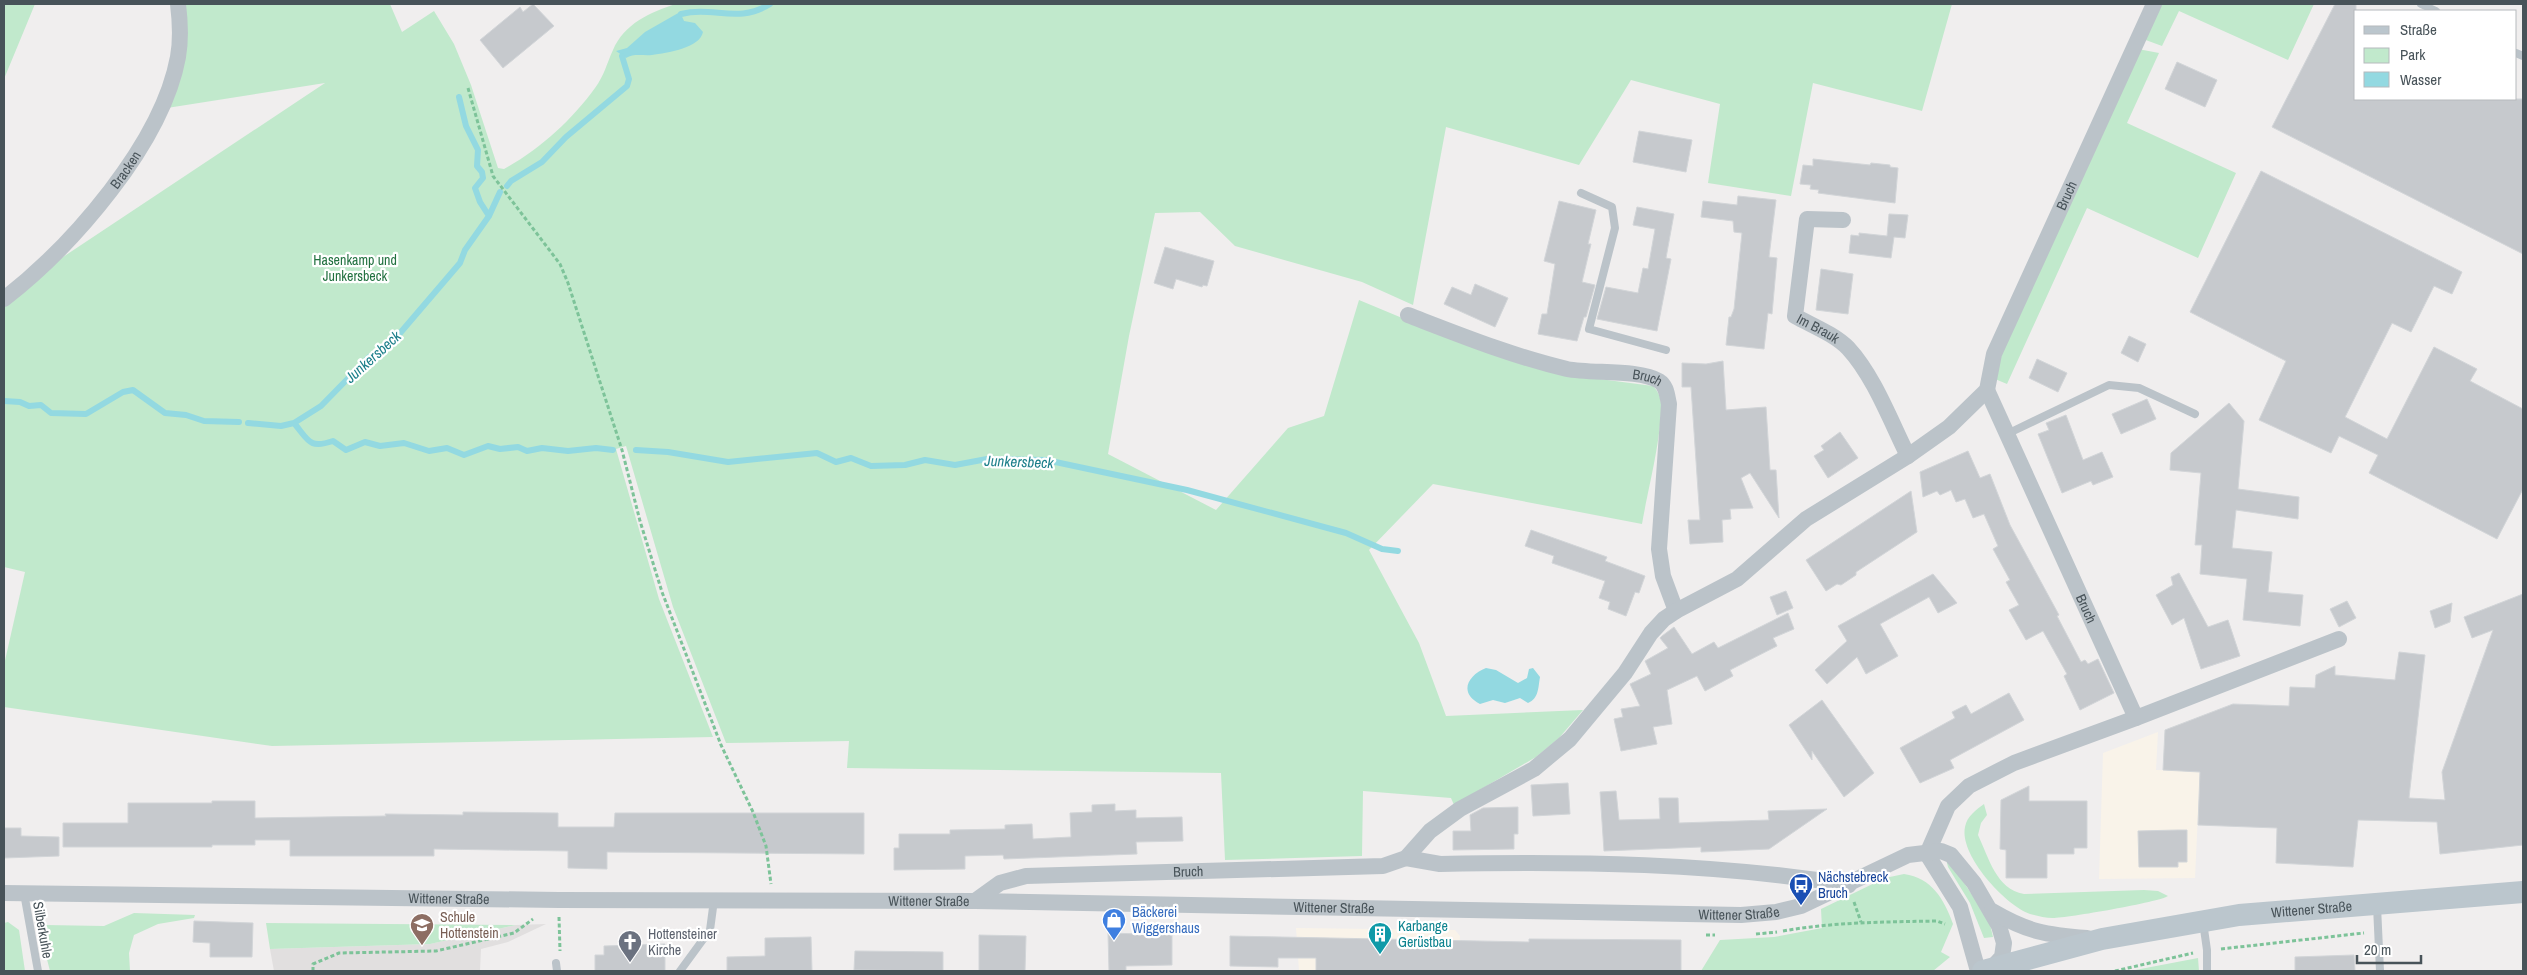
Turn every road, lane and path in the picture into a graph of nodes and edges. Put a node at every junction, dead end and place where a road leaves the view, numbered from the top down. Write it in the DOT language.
graph roads {
  1 [pos="178,4"];
  2 [pos="2154,4"];
  3 [pos="2421,4"];
  4 [pos="2434,10"];
  5 [pos="468,88"];
  6 [pos="1582,193"];
  7 [pos="1843,220"];
  8 [pos="4,299"];
  9 [pos="1408,315"];
  10 [pos="1666,350"];
  11 [pos="1986,390"];
  12 [pos="2195,414"];
  13 [pos="2007,434"];
  14 [pos="1908,456"];
  15 [pos="1676,610"];
  16 [pos="2338,638"];
  17 [pos="2136,718"];
  18 [pos="1927,854"];
  19 [pos="1406,858"];
  20 [pos="1849,885"];
  21 [pos="2523,892"];
  22 [pos="24,893"];
  23 [pos="4,894"];
  24 [pos="559,900"];
  25 [pos="714,900"];
  26 [pos="773,900"];
  27 [pos="975,901"];
  28 [pos="2377,904"];
  29 [pos="1988,908"];
  30 [pos="1776,912"];
  31 [pos="2202,920"];
  32 [pos="1950,930"];
  33 [pos="2377,931"];
  34 [pos="2102,939"];
  35 [pos="2207,950"];
  36 [pos="558,963"];
  37 [pos="38,971"];
  38 [pos="313,971"];
  39 [pos="680,971"];
  40 [pos="1984,971"];
  41 [pos="2115,971"];
  42 [pos="2207,971"];
  43 [pos="2380,971"];
  1 -- 8 [label="street, Bracken"];
  2 -- 11 [label="street, Bruch"];
  3 -- 4 [label="lane"];
  5 -- 26 [label="path"];
  6 -- 10 [label="lane"];
  7 -- 14 [label="street, Im Brauk"];
  9 -- 15 [label="street, Bruch"];
  11 -- 13 [label="street, Bruch"];
  11 -- 14 [label="street, Bruch"];
  12 -- 13 [label="lane"];
  13 -- 17 [label="street, Bruch"];
  14 -- 15 [label="street, Bruch"];
  15 -- 19 [label="street, Bruch"];
  16 -- 17 [label="street"];
  17 -- 18 [label="street"];
  18 -- 20 [label="street, Wittener Straße"];
  18 -- 29 [label="street, Wittener Straße"];
  18 -- 40 [label="street"];
  19 -- 20 [label="street, Bruch"];
  19 -- 27 [label="street, Bruch"];
  20 -- 30 [label="street, Wittener Straße"];
  21 -- 28 [label="main road, Wittener Straße"];
  22 -- 23 [label="street, Wittener Straße"];
  22 -- 24 [label="street, Wittener Straße"];
  22 -- 37 [label="lane, Silberkuhle"];
  24 -- 25 [label="street, Wittener Straße"];
  24 -- 36 [label="path"];
  24 -- 38 [label="path"];
  25 -- 26 [label="street, Wittener Straße"];
  25 -- 39 [label="lane"];
  26 -- 27 [label="street, Wittener Straße"];
  27 -- 30 [label="street, Wittener Straße"];
  28 -- 31 [label="main road, Wittener Straße"];
  28 -- 33 [label="lane"];
  29 -- 34 [label="street, Wittener Straße"];
  29 -- 40 [label="street, Wittener Straße"];
  30 -- 32 [label="path"];
  31 -- 34 [label="main road, Wittener Straße"];
  31 -- 35 [label="lane"];
  33 -- 35 [label="path"];
  33 -- 43 [label="lane"];
  34 -- 40 [label="main road, Wittener Straße"];
  35 -- 41 [label="path"];
  35 -- 42 [label="lane"];
}
